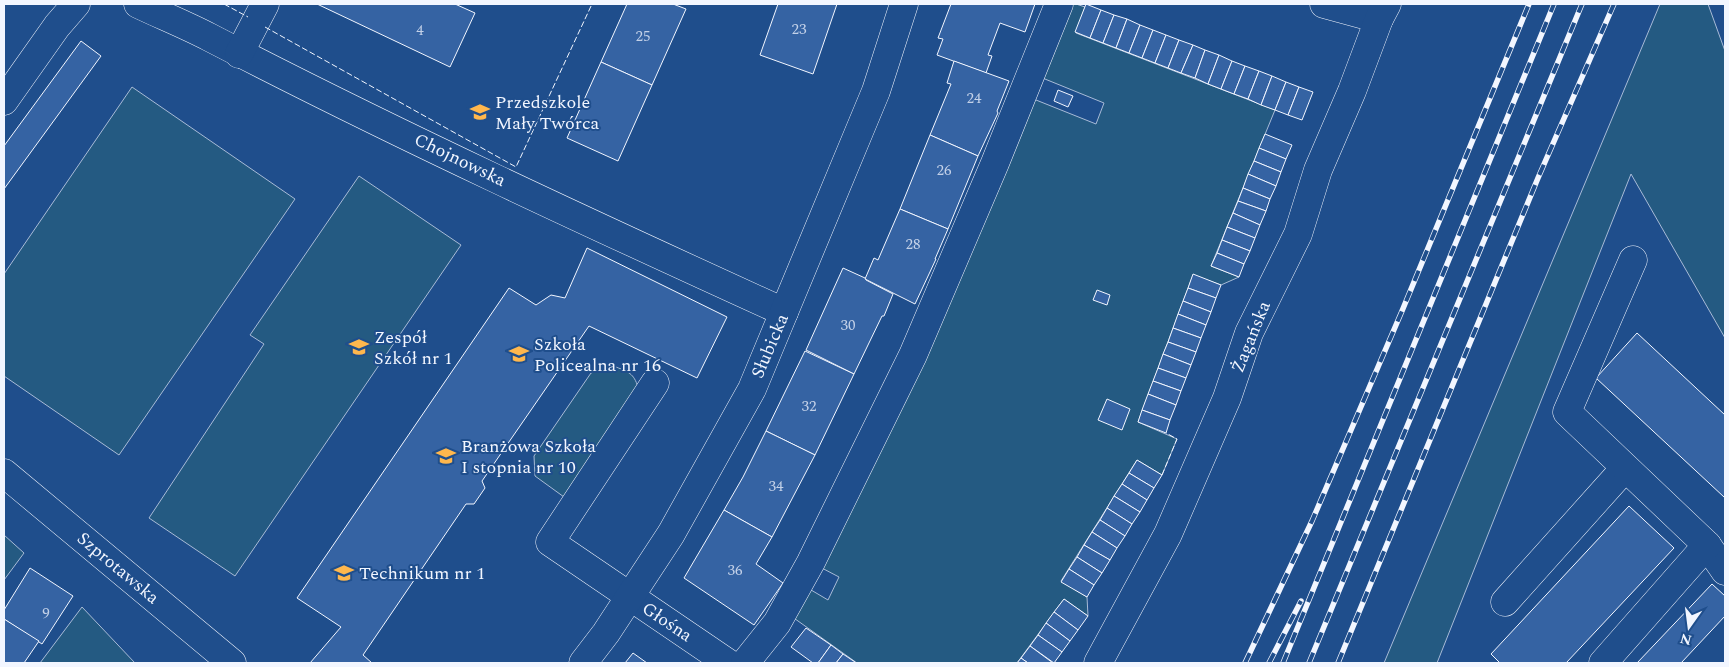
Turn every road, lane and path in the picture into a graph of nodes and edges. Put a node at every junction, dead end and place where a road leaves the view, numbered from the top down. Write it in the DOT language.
graph roads {
  1 [pos="76,4"];
  2 [pos="138,4"];
  3 [pos="265,4"];
  4 [pos="904,4"];
  5 [pos="1058,4"];
  6 [pos="1324,4"];
  7 [pos="1383,11"];
  8 [pos="239,54"];
  9 [pos="4,101"];
  10 [pos="1634,260"];
  11 [pos="784,312"];
  12 [pos="655,383"];
  13 [pos="1625,468"];
  14 [pos="4,473"];
  15 [pos="1719,558"];
  16 [pos="630,597"];
  17 [pos="1505,602"];
  18 [pos="232,663"];
  19 [pos="584,663"];
  20 [pos="728,663"];
  21 [pos="745,663"];
  22 [pos="1098,663"];
  23 [pos="1603,663"];
  1 -- 9 [label="street"];
  2 -- 8 [label="street, Chojnowska"];
  3 -- 8 [label="street"];
  4 -- 11 [label="street, Słubicka"];
  5 -- 21 [label="street"];
  6 -- 7 [label="street"];
  7 -- 22 [label="street, Żagańska"];
  8 -- 11 [label="street, Chojnowska"];
  10 -- 13 [label="street"];
  11 -- 16 [label="street, Słubicka"];
  12 -- 16 [label="street, Głośna"];
  13 -- 15 [label="street"];
  13 -- 17 [label="street"];
  14 -- 18 [label="street, Szprotawska"];
  15 -- 23 [label="street"];
  16 -- 19 [label="street, Słubicka"];
  16 -- 20 [label="street, Głośna"];
}
